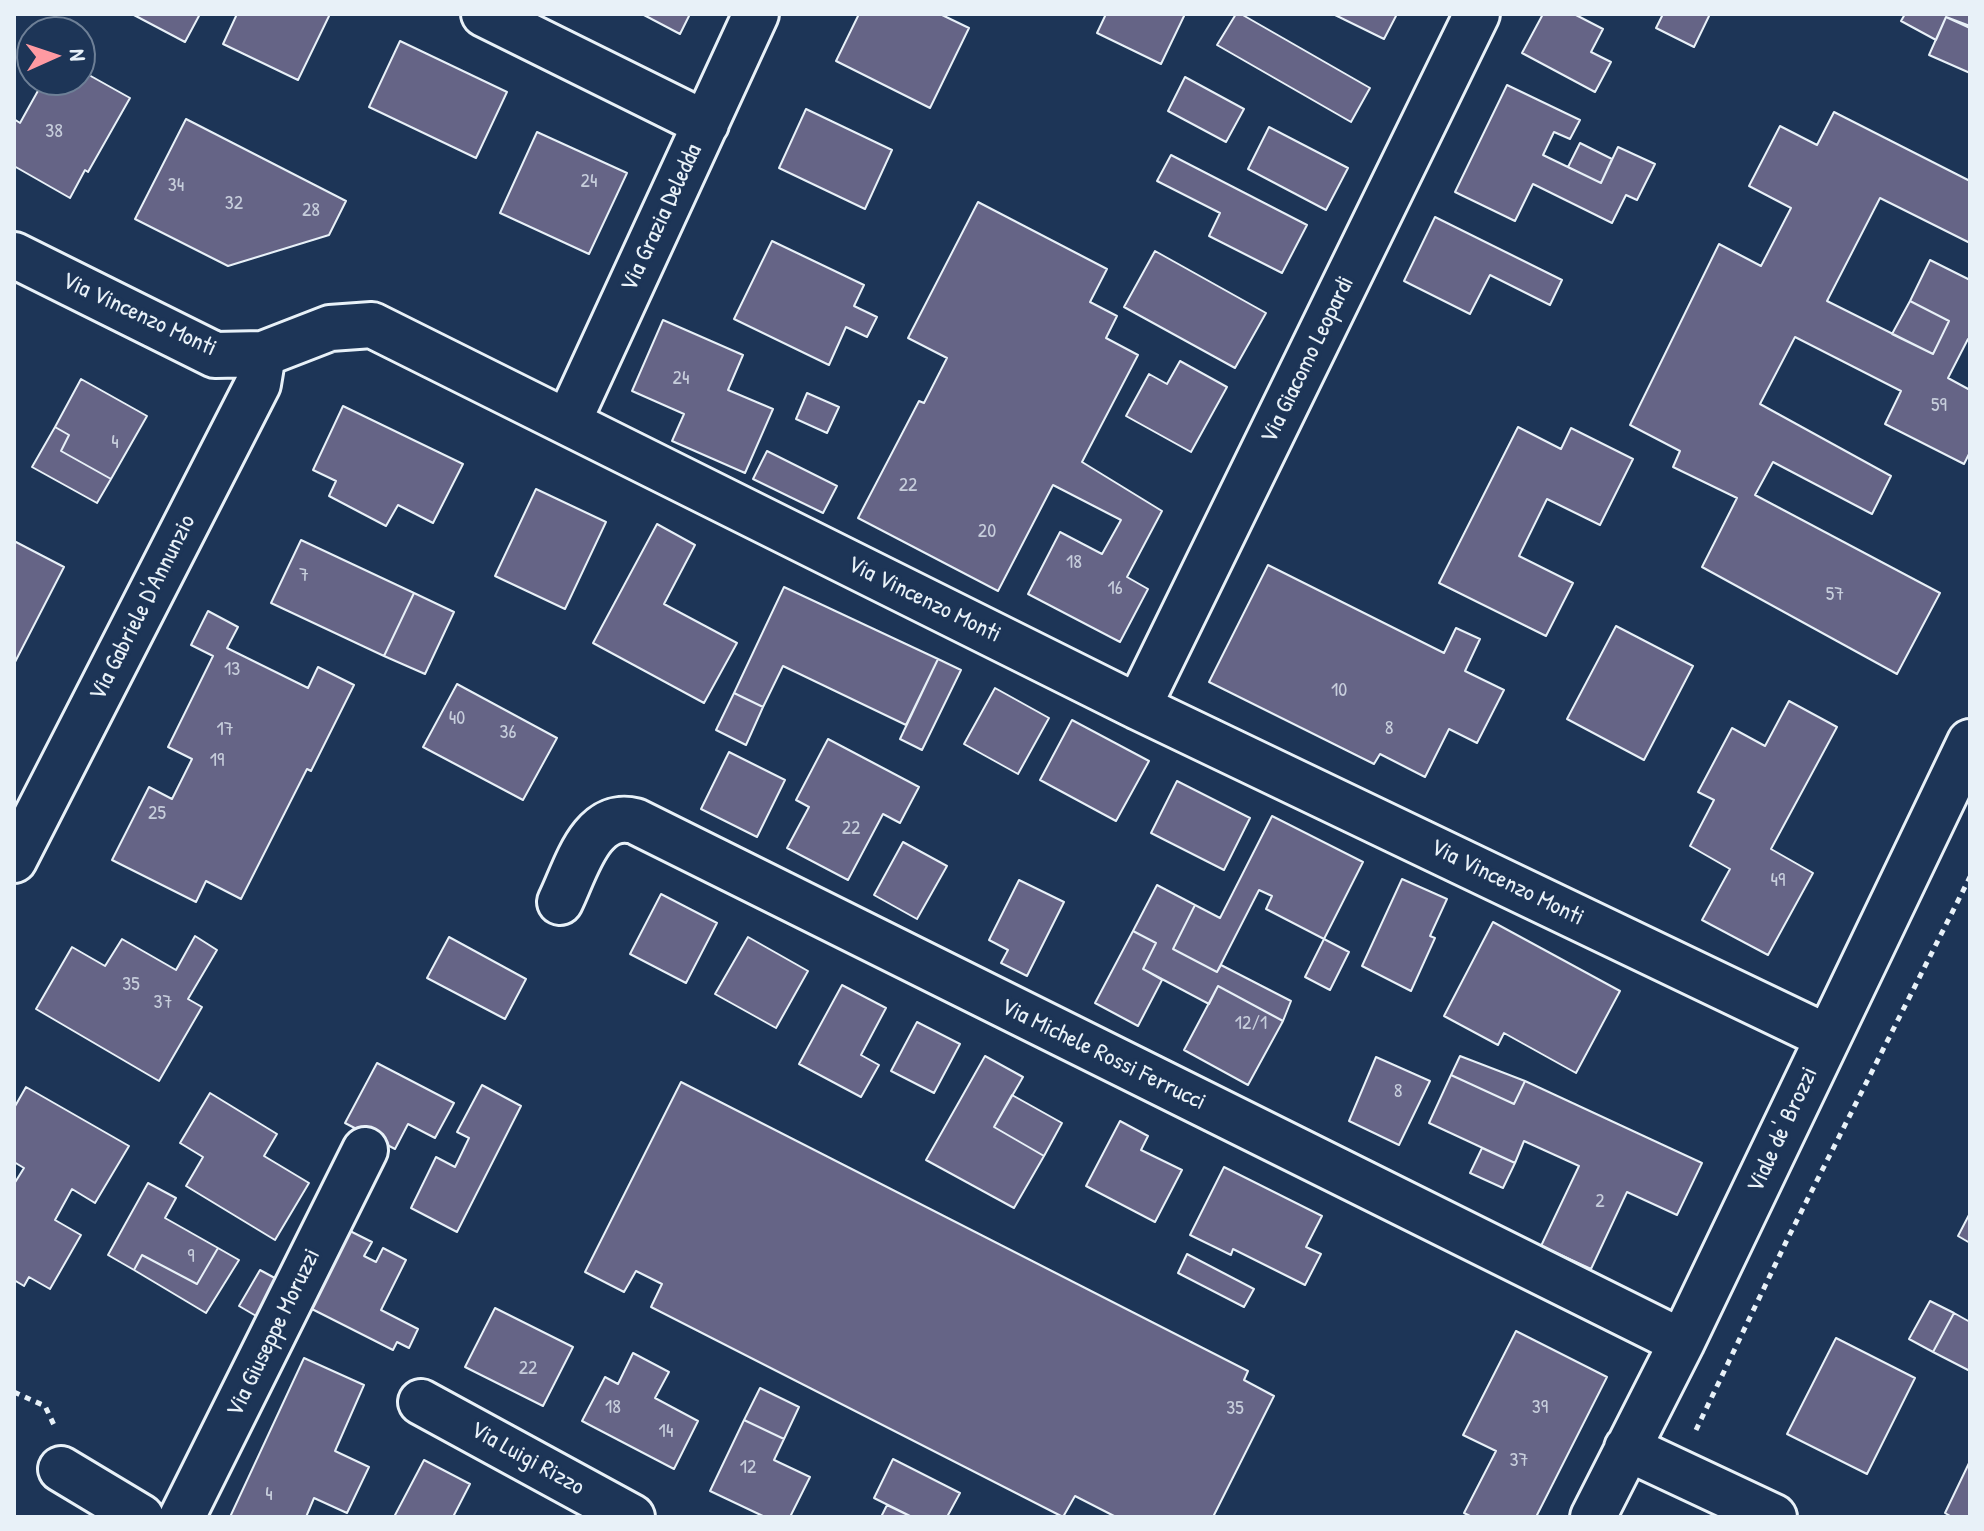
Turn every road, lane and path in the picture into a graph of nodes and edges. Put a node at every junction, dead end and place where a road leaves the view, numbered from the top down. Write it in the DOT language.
graph roads {
  1 [pos="484,14"];
  2 [pos="756,14"];
  3 [pos="1477,14"];
  4 [pos="706,124"];
  5 [pos="14,255"];
  6 [pos="263,354"];
  7 [pos="568,422"];
  8 [pos="1138,707"];
  9 [pos="1970,742"];
  10 [pos="14,860"];
  11 [pos="1970,877"];
  12 [pos="560,902"];
  13 [pos="1827,1037"];
  14 [pos="365,1150"];
  15 [pos="1682,1342"];
  16 [pos="421,1402"];
  17 [pos="1627,1448"];
  18 [pos="61,1469"];
  19 [pos="1677,1471"];
  20 [pos="141,1517"];
  21 [pos="182,1517"];
  22 [pos="632,1517"];
  23 [pos="1593,1517"];
  24 [pos="1774,1517"];
  1 -- 4 [label="street"];
  2 -- 4 [label="street, Via Grazia Deledda"];
  3 -- 8 [label="street, Via Giacomo Leopardi"];
  4 -- 7 [label="street, Via Grazia Deledda"];
  5 -- 6 [label="street, Via Vincenzo Monti"];
  6 -- 7 [label="street, Via Vincenzo Monti"];
  6 -- 10 [label="street, Via Gabriele D'Annunzio"];
  7 -- 8 [label="street, Via Vincenzo Monti"];
  8 -- 13 [label="street, Via Vincenzo Monti"];
  9 -- 13 [label="street, Viale de' Brozzi"];
  11 -- 19 [label="path"];
  12 -- 15 [label="street, Via Michele Rossi Ferrucci"];
  13 -- 15 [label="street, Viale de' Brozzi"];
  14 -- 21 [label="street, Via Giuseppe Moruzzi"];
  15 -- 17 [label="street, Viale de' Brozzi"];
  16 -- 22 [label="street, Via Luigi Rizzo"];
  17 -- 19 [label="street"];
  17 -- 23 [label="street, Viale de' Brozzi"];
  18 -- 20 [label="street"];
  19 -- 24 [label="street"];
}
